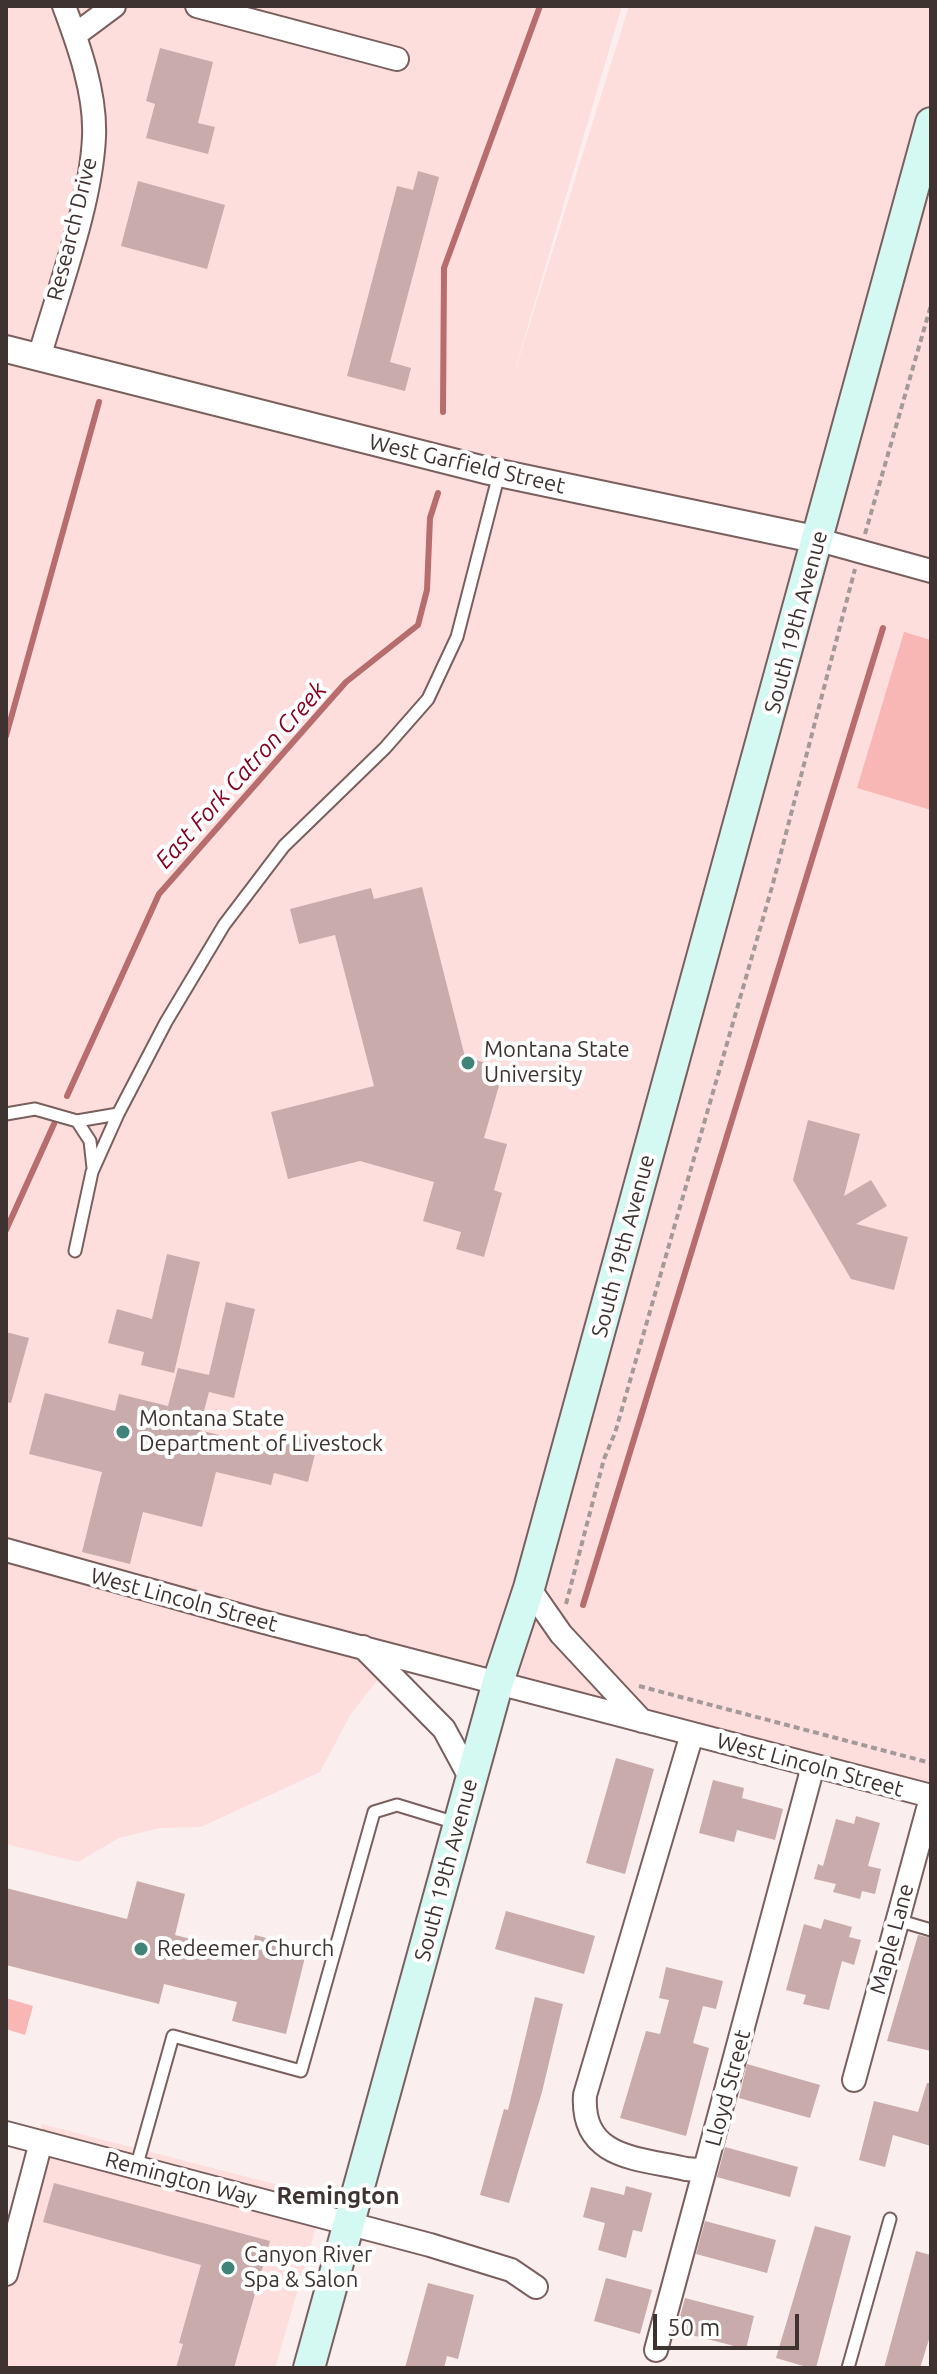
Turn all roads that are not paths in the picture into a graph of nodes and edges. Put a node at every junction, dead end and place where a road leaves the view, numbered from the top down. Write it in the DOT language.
graph roads {
  1 [pos="64,6"];
  2 [pos="114,6"];
  3 [pos="197,6"];
  4 [pos="75,35"];
  5 [pos="397,59"];
  6 [pos="931,123"];
  7 [pos="6,349"];
  8 [pos="39,358"];
  9 [pos="499,473"];
  10 [pos="819,540"];
  11 [pos="931,571"];
  12 [pos="6,1114"];
  13 [pos="118,1114"];
  14 [pos="77,1121"];
  15 [pos="92,1172"];
  16 [pos="75,1251"];
  17 [pos="6,1550"];
  18 [pos="529,1588"];
  19 [pos="362,1646"];
  20 [pos="498,1682"];
  21 [pos="643,1721"];
  22 [pos="692,1734"];
  23 [pos="813,1766"];
  24 [pos="471,1779"];
  25 [pos="931,1797"];
  26 [pos="459,1823"];
  27 [pos="897,1920"];
  28 [pos="931,1930"];
  29 [pos="854,2080"];
  30 [pos="6,2133"];
  31 [pos="41,2142"];
  32 [pos="706,2165"];
  33 [pos="136,2168"];
  34 [pos="890,2219"];
  35 [pos="349,2223"];
  36 [pos="6,2274"];
  37 [pos="536,2287"];
  38 [pos="656,2350"];
  39 [pos="309,2368"];
  40 [pos="848,2368"];
  1 -- 4 [label="street, Research Drive"];
  2 -- 4 [label="street"];
  3 -- 5 [label="street"];
  4 -- 8 [label="street, Research Drive"];
  6 -- 10 [label="main road, South 19th Avenue"];
  7 -- 8 [label="street, West Garfield Street"];
  8 -- 9 [label="street, West Garfield Street"];
  9 -- 10 [label="street, West Garfield Street"];
  9 -- 13 [label="lane"];
  10 -- 11 [label="street, West Garfield Street"];
  10 -- 18 [label="main road, South 19th Avenue"];
  12 -- 14 [label="lane"];
  13 -- 14 [label="lane"];
  13 -- 15 [label="lane"];
  14 -- 15 [label="lane"];
  15 -- 16 [label="lane"];
  17 -- 19 [label="street, West Lincoln Street"];
  18 -- 20 [label="main road, South 19th Avenue"];
  18 -- 21 [label="street"];
  19 -- 20 [label="street, West Lincoln Street"];
  19 -- 24 [label="street"];
  20 -- 21 [label="street, West Lincoln Street"];
  20 -- 24 [label="main road, South 19th Avenue"];
  21 -- 22 [label="street, West Lincoln Street"];
  22 -- 23 [label="street, West Lincoln Street"];
  22 -- 32 [label="street, Lloyd Street"];
  23 -- 25 [label="street, West Lincoln Street"];
  23 -- 32 [label="street, Lloyd Street"];
  24 -- 26 [label="main road, South 19th Avenue"];
  25 -- 27 [label="street, Maple Lane"];
  26 -- 33 [label="lane"];
  26 -- 35 [label="main road, South 19th Avenue"];
  27 -- 28 [label="lane"];
  27 -- 29 [label="street, Maple Lane"];
  30 -- 31 [label="street, Remington Way"];
  31 -- 33 [label="street, Remington Way"];
  31 -- 36 [label="street"];
  32 -- 38 [label="street"];
  33 -- 35 [label="street, Remington Way"];
  34 -- 40 [label="lane"];
  35 -- 37 [label="street, Remington Way"];
  35 -- 39 [label="main road, South 19th Avenue"];
}
